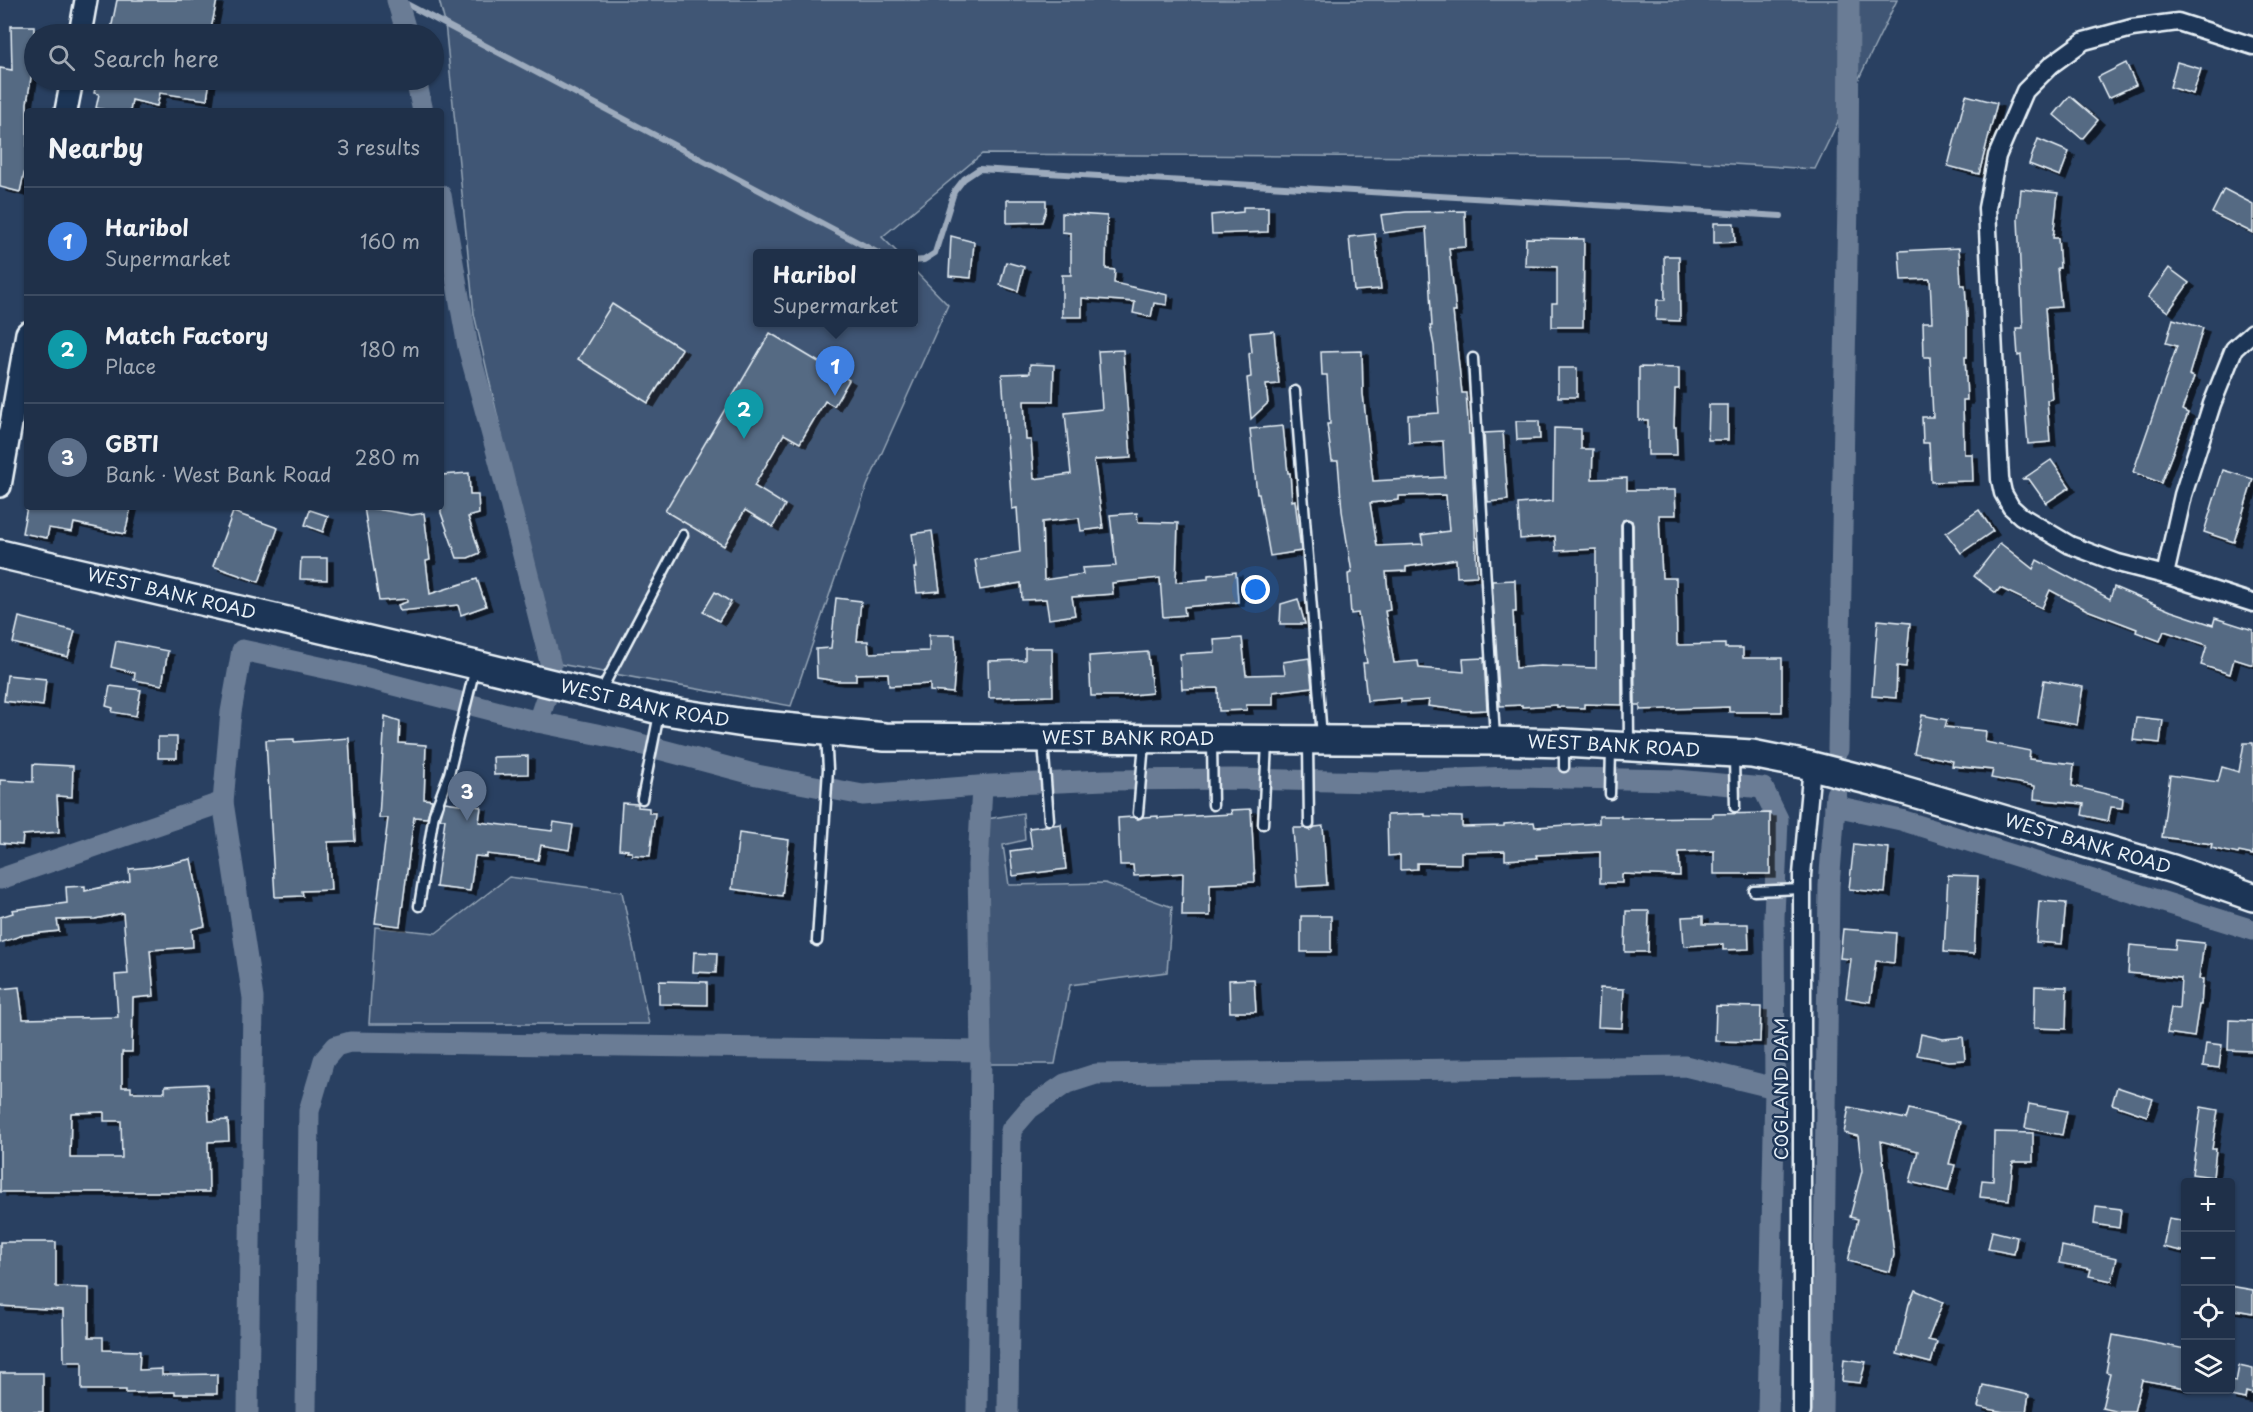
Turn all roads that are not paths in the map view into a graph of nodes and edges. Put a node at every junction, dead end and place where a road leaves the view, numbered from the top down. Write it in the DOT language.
graph roads {
  1 [pos="86,0"];
  2 [pos="82,24"];
  3 [pos="2253,46"];
  4 [pos="70,90"];
  5 [pos="67,108"];
  6 [pos="2253,332"];
  7 [pos="24,350"];
  8 [pos="1473,358"];
  9 [pos="1295,391"];
  10 [pos="0,486"];
  11 [pos="1627,525"];
  12 [pos="683,535"];
  13 [pos="0,554"];
  14 [pos="2165,575"];
  15 [pos="2253,603"];
  16 [pos="473,677"];
  17 [pos="600,695"];
  18 [pos="657,720"];
  19 [pos="826,731"];
  20 [pos="1495,741"];
  21 [pos="1312,747"];
  22 [pos="1267,748"];
  23 [pos="1044,750"];
  24 [pos="1143,750"];
  25 [pos="1212,750"];
  26 [pos="1637,753"];
  27 [pos="1734,764"];
  28 [pos="1812,766"];
  29 [pos="1610,794"];
  30 [pos="642,799"];
  31 [pos="1213,805"];
  32 [pos="1734,807"];
  33 [pos="1138,813"];
  34 [pos="1049,820"];
  35 [pos="1263,824"];
  36 [pos="1309,824"];
  37 [pos="1795,889"];
  38 [pos="1755,891"];
  39 [pos="2253,897"];
  40 [pos="418,906"];
  41 [pos="817,941"];
  42 [pos="1802,1412"];
  1 -- 2 [label="street"];
  3 -- 14 [label="street"];
  4 -- 5 [label="street"];
  6 -- 14 [label="street"];
  7 -- 10 [label="street"];
  8 -- 20 [label="lane"];
  9 -- 21 [label="lane"];
  11 -- 26 [label="lane"];
  12 -- 17 [label="lane"];
  13 -- 16 [label="main road, WEST BANK ROAD"];
  14 -- 15 [label="street"];
  16 -- 17 [label="main road, WEST BANK ROAD"];
  16 -- 40 [label="lane"];
  17 -- 18 [label="main road, WEST BANK ROAD"];
  18 -- 19 [label="main road, WEST BANK ROAD"];
  18 -- 30 [label="lane"];
  19 -- 23 [label="main road, WEST BANK ROAD"];
  19 -- 41 [label="lane"];
  20 -- 21 [label="main road, WEST BANK ROAD"];
  20 -- 26 [label="main road, WEST BANK ROAD"];
  21 -- 22 [label="main road, WEST BANK ROAD"];
  21 -- 36 [label="lane"];
  22 -- 25 [label="main road, WEST BANK ROAD"];
  22 -- 35 [label="lane"];
  23 -- 24 [label="main road, WEST BANK ROAD"];
  23 -- 34 [label="lane"];
  24 -- 25 [label="main road, WEST BANK ROAD"];
  24 -- 33 [label="lane"];
  25 -- 31 [label="lane"];
  26 -- 27 [label="main road, WEST BANK ROAD"];
  26 -- 29 [label="lane"];
  27 -- 28 [label="main road, WEST BANK ROAD"];
  27 -- 32 [label="lane"];
  28 -- 37 [label="street, COGLAND DAM"];
  28 -- 39 [label="main road, WEST BANK ROAD"];
  37 -- 38 [label="lane"];
  37 -- 42 [label="street, COGLAND DAM"];
}
